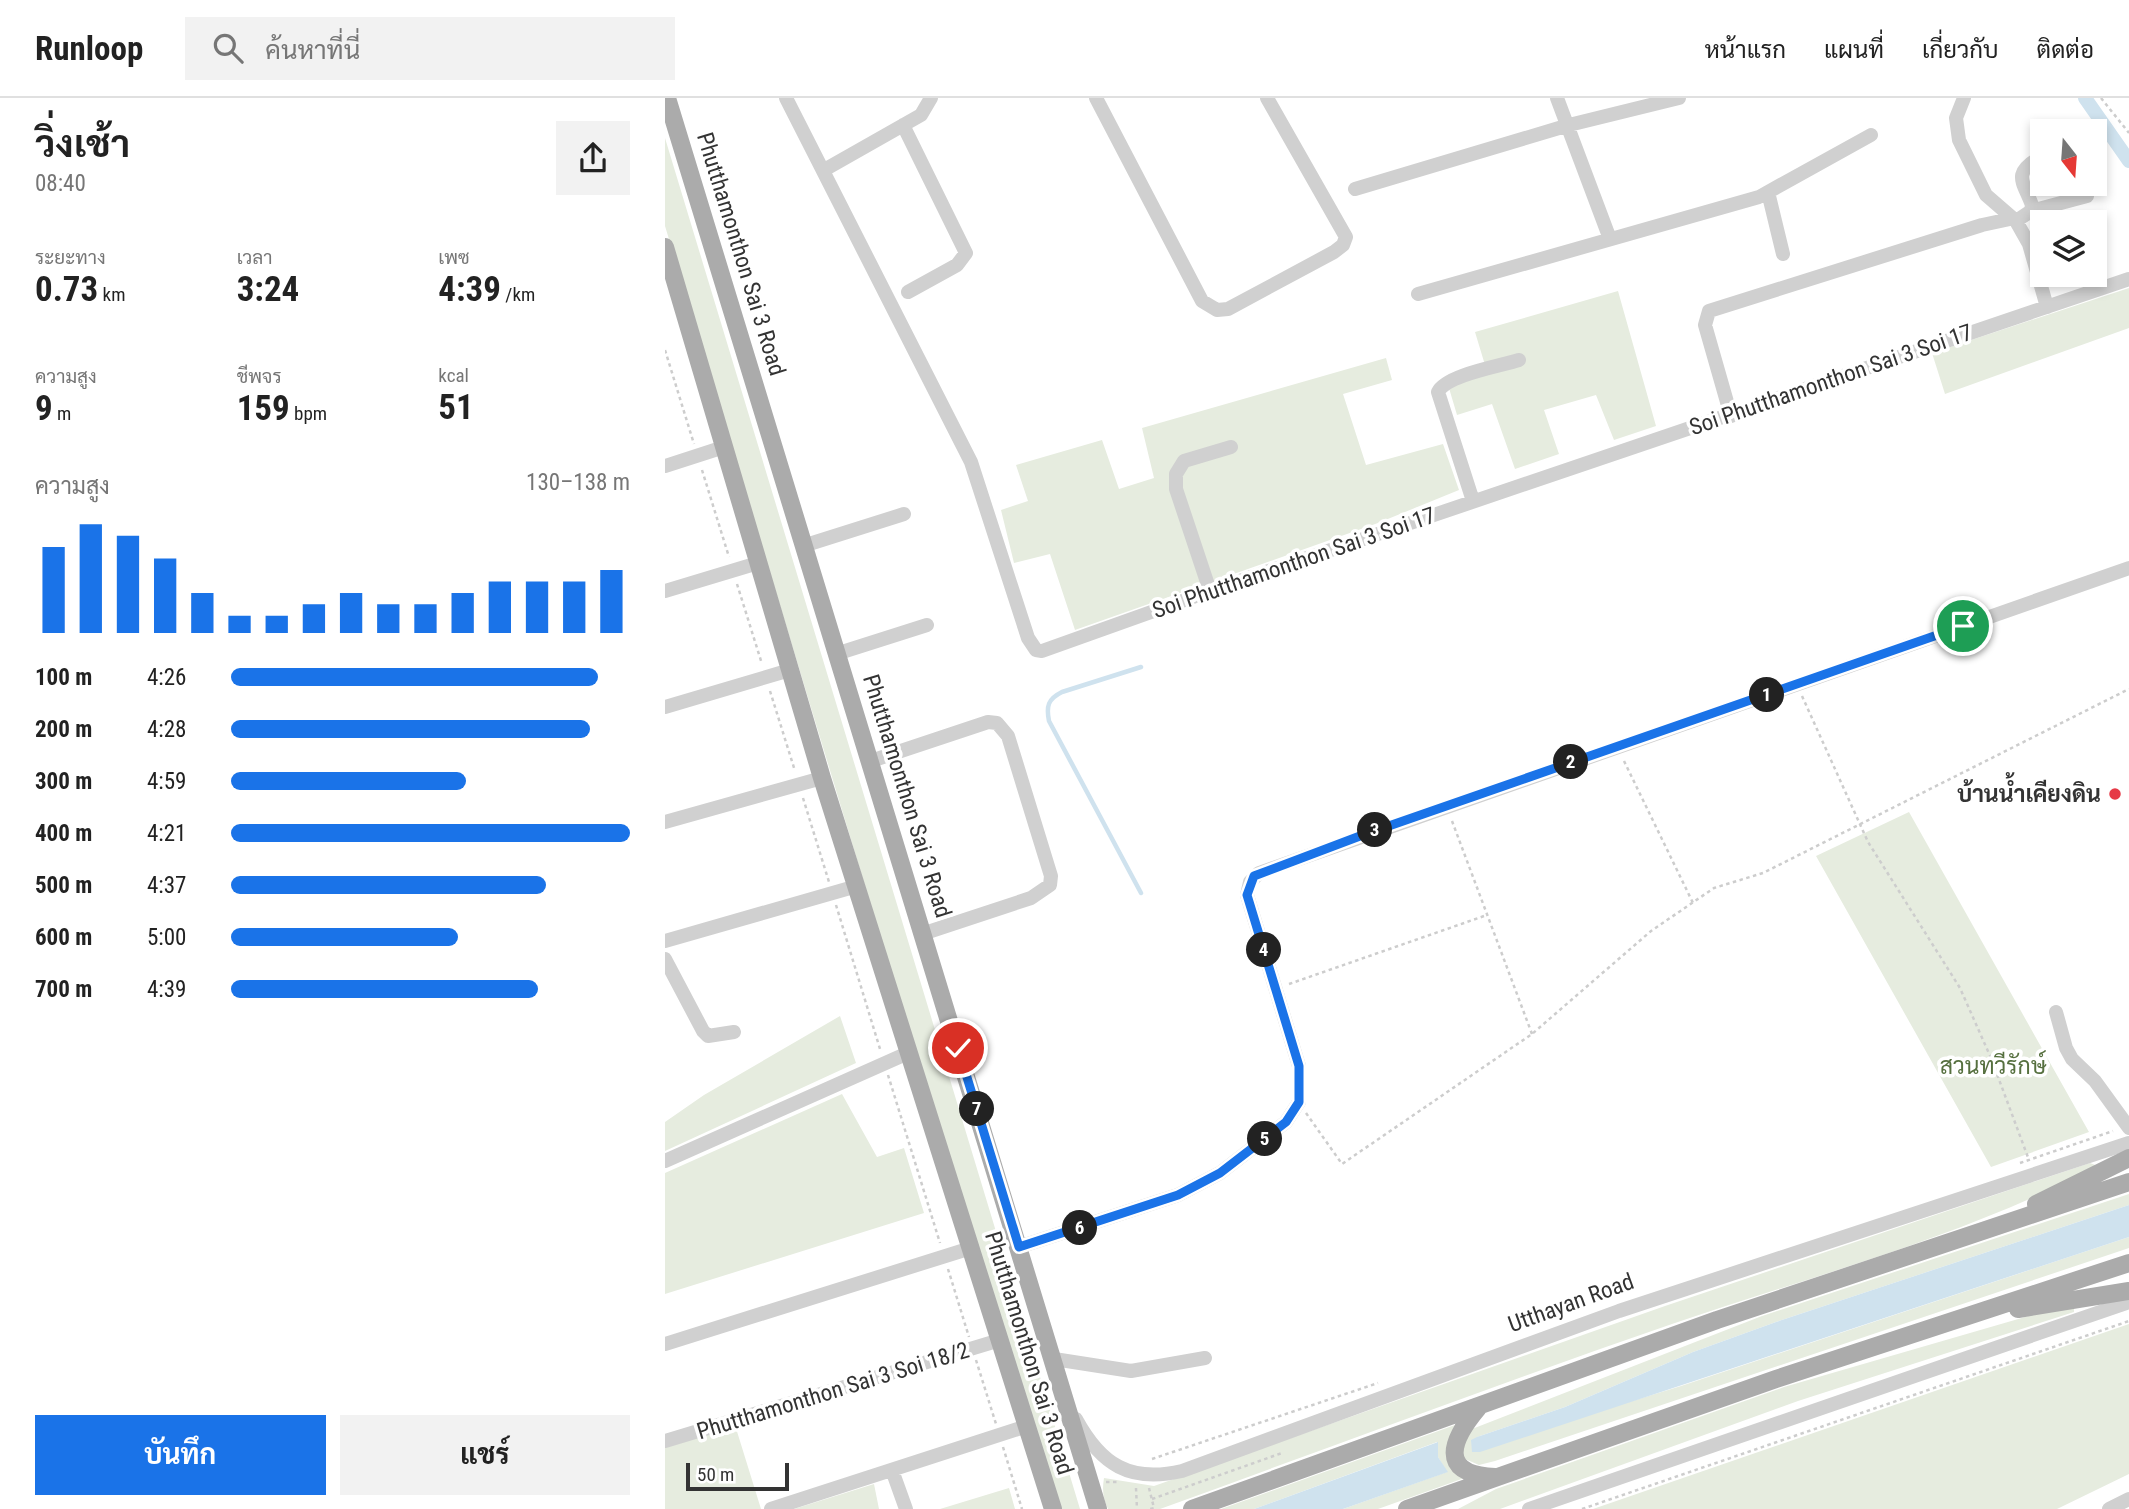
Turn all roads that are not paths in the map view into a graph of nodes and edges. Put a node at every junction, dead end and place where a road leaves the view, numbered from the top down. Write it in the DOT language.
graph roads {
  1 [pos="667,98"];
  2 [pos="786,98"];
  3 [pos="931,98"];
  4 [pos="1096,98"];
  5 [pos="1267,98"];
  6 [pos="1557,98"];
  7 [pos="1679,98"];
  8 [pos="1963,98"];
  9 [pos="903,125"];
  10 [pos="1569,125"];
  11 [pos="1871,135"];
  12 [pos="2030,163"];
  13 [pos="824,170"];
  14 [pos="1355,189"];
  15 [pos="1768,192"];
  16 [pos="2087,196"];
  17 [pos="2031,210"];
  18 [pos="2035,210"];
  19 [pos="2030,212"];
  20 [pos="2013,220"];
  21 [pos="1610,239"];
  22 [pos="665,247"];
  23 [pos="1783,254"];
  24 [pos="668,266"];
  25 [pos="2129,279"];
  26 [pos="908,292"];
  27 [pos="1418,294"];
  28 [pos="2047,307"];
  29 [pos="1519,360"];
  30 [pos="1731,416"];
  31 [pos="724,447"];
  32 [pos="1231,447"];
  33 [pos="665,466"];
  34 [pos="1473,501"];
  35 [pos="904,514"];
  36 [pos="806,545"];
  37 [pos="758,563"];
  38 [pos="2129,568"];
  39 [pos="665,591"];
  40 [pos="1210,591"];
  41 [pos="927,625"];
  42 [pos="839,653"];
  43 [pos="790,670"];
  44 [pos="665,707"];
  45 [pos="871,761"];
  46 [pos="822,778"];
  47 [pos="665,822"];
  48 [pos="857,886"];
  49 [pos="922,934"];
  50 [pos="665,941"];
  51 [pos="665,959"];
  52 [pos="2056,1012"];
  53 [pos="734,1032"];
  54 [pos="908,1052"];
  55 [pos="2129,1128"];
  56 [pos="2129,1143"];
  57 [pos="2129,1158"];
  58 [pos="665,1161"];
  59 [pos="2129,1182"];
  60 [pos="1986,1230"];
  61 [pos="1019,1247"];
  62 [pos="971,1248"];
  63 [pos="2129,1263"];
  64 [pos="2129,1291"];
  65 [pos="2129,1302"];
  66 [pos="1978,1314"];
  67 [pos="1000,1340"];
  68 [pos="665,1344"];
  69 [pos="1205,1358"];
  70 [pos="1054,1359"];
  71 [pos="1065,1395"];
  72 [pos="1480,1406"];
  73 [pos="1027,1426"];
  74 [pos="665,1441"];
  75 [pos="1537,1462"];
  76 [pos="892,1469"];
  77 [pos="1499,1477"];
  78 [pos="2129,1499"];
  79 [pos="771,1509"];
  80 [pos="906,1509"];
  81 [pos="1053,1509"];
  82 [pos="1098,1509"];
  83 [pos="1192,1509"];
  84 [pos="1407,1509"];
  85 [pos="1444,1509"];
  86 [pos="1529,1509"];
  87 [pos="2109,1509"];
  1 -- 36 [label="main road, Phutthamonthon Sai 3 Road"];
  2 -- 13 [label="street, Soi Phutthamonthon Sai 3 Soi 17"];
  3 -- 9 [label="street"];
  4 -- 5 [label="street"];
  6 -- 10 [label="street"];
  7 -- 10 [label="street"];
  8 -- 20 [label="street"];
  9 -- 13 [label="street"];
  9 -- 26 [label="street"];
  10 -- 14 [label="street"];
  10 -- 21 [label="street"];
  11 -- 15 [label="street"];
  12 -- 17 [label="street"];
  13 -- 40 [label="street, Soi Phutthamonthon Sai 3 Soi 17"];
  15 -- 21 [label="street"];
  15 -- 23 [label="street"];
  16 -- 18 [label="street"];
  19 -- 20 [label="street"];
  20 -- 28 [label="street"];
  20 -- 30 [label="street"];
  21 -- 27 [label="street"];
  22 -- 24 [label="main road, Phutthamonthon Sai 3 Road"];
  24 -- 31 [label="main road, Phutthamonthon Sai 3 Road"];
  25 -- 28 [label="street, Soi Phutthamonthon Sai 3 Soi 17"];
  28 -- 30 [label="street, Soi Phutthamonthon Sai 3 Soi 17"];
  29 -- 34 [label="street"];
  30 -- 34 [label="street, Soi Phutthamonthon Sai 3 Soi 17"];
  31 -- 33 [label="street"];
  31 -- 37 [label="main road, Phutthamonthon Sai 3 Road"];
  32 -- 40 [label="street"];
  34 -- 40 [label="street, Soi Phutthamonthon Sai 3 Soi 17"];
  35 -- 36 [label="street"];
  36 -- 42 [label="main road, Phutthamonthon Sai 3 Road"];
  37 -- 39 [label="street"];
  37 -- 43 [label="main road, Phutthamonthon Sai 3 Road"];
  38 -- 61 [label="street"];
  41 -- 42 [label="street"];
  42 -- 45 [label="main road, Phutthamonthon Sai 3 Road"];
  43 -- 44 [label="street"];
  43 -- 46 [label="main road, Phutthamonthon Sai 3 Road"];
  45 -- 49 [label="main road, Phutthamonthon Sai 3 Road"];
  45 -- 49 [label="street"];
  46 -- 47 [label="street"];
  46 -- 48 [label="main road, Phutthamonthon Sai 3 Road"];
  48 -- 50 [label="street"];
  48 -- 54 [label="main road, Phutthamonthon Sai 3 Road"];
  49 -- 61 [label="main road, Phutthamonthon Sai 3 Road"];
  51 -- 53 [label="street"];
  52 -- 55 [label="street"];
  54 -- 58 [label="street"];
  54 -- 62 [label="main road, Phutthamonthon Sai 3 Road"];
  56 -- 71 [label="street, Utthayan Road"];
  57 -- 60 [label="main road"];
  59 -- 60 [label="main road"];
  60 -- 72 [label="main road"];
  61 -- 70 [label="main road, Phutthamonthon Sai 3 Road"];
  62 -- 67 [label="main road, Phutthamonthon Sai 3 Road"];
  62 -- 68 [label="street"];
  63 -- 66 [label="main road"];
  64 -- 66 [label="main road"];
  65 -- 86 [label="street"];
  66 -- 75 [label="main road"];
  67 -- 73 [label="main road, Phutthamonthon Sai 3 Road"];
  67 -- 74 [label="street, Phutthamonthon Sai 3 Soi 18/2"];
  69 -- 70 [label="street"];
  70 -- 71 [label="main road, Phutthamonthon Sai 3 Road"];
  71 -- 82 [label="main road, Phutthamonthon Sai 3 Road"];
  72 -- 77 [label="main road"];
  72 -- 83 [label="main road"];
  73 -- 76 [label="street"];
  73 -- 81 [label="main road, Phutthamonthon Sai 3 Road"];
  75 -- 77 [label="main road"];
  75 -- 85 [label="main road"];
  76 -- 79 [label="street"];
  76 -- 80 [label="street"];
  77 -- 84 [label="main road"];
  78 -- 87 [label="street"];
}
